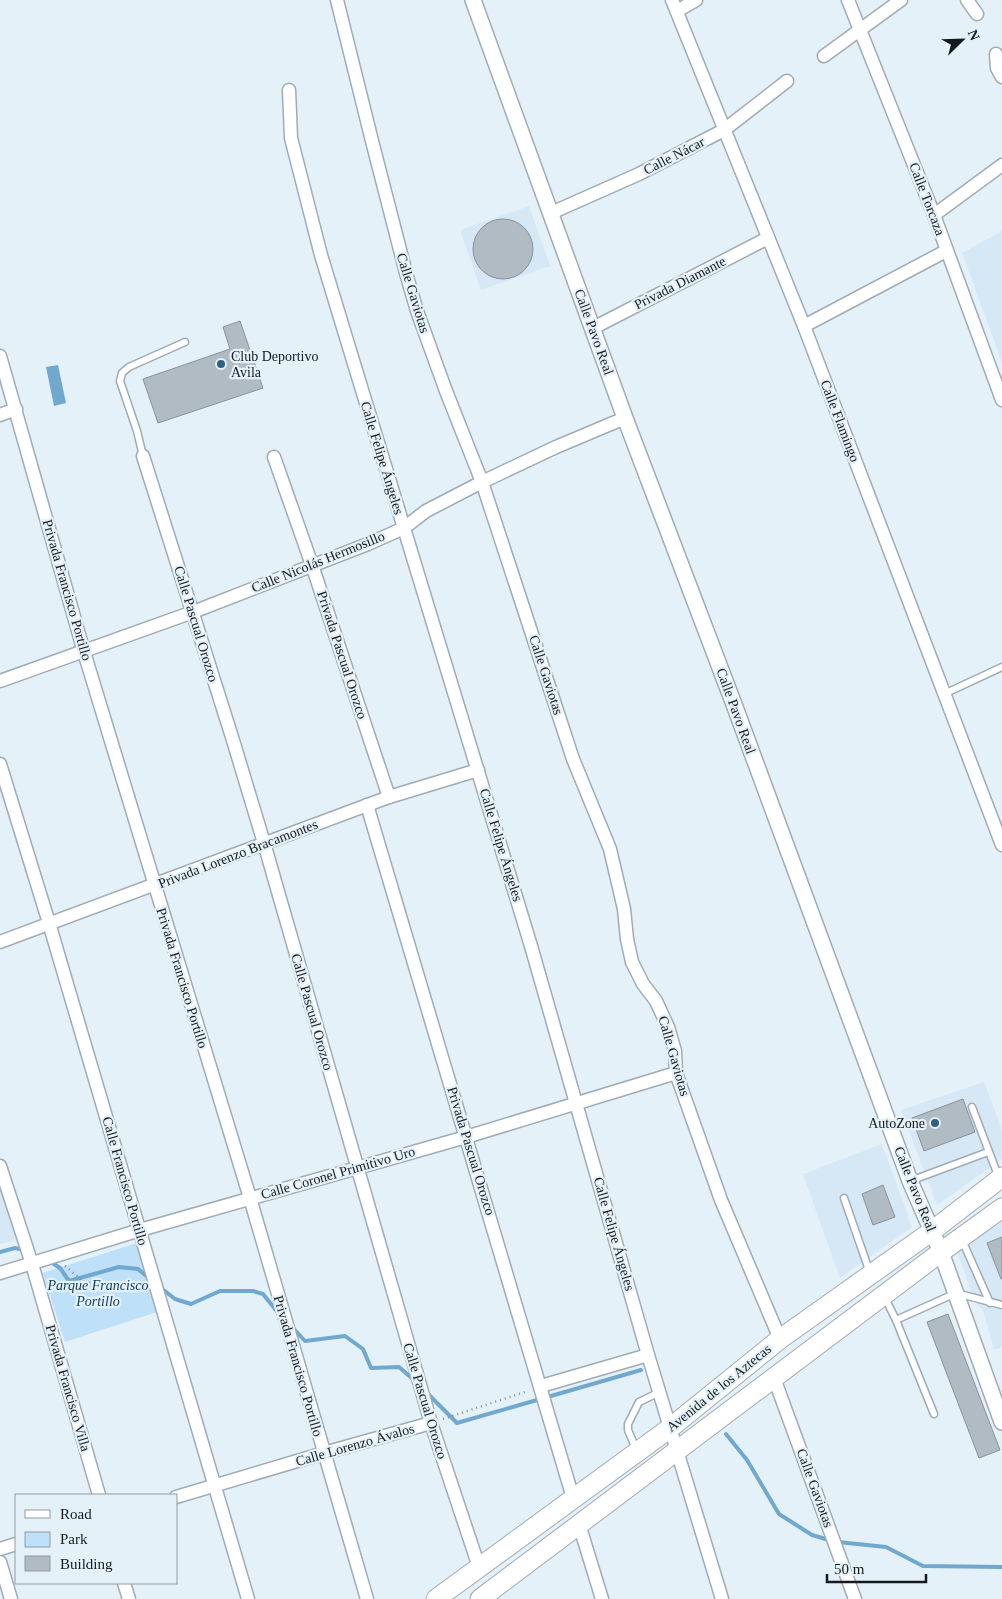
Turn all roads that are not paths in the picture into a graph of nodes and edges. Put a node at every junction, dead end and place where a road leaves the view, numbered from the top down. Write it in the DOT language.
graph roads {
  1 [pos="338,0"];
  2 [pos="473,0"];
  3 [pos="696,0"];
  4 [pos="848,0"];
  5 [pos="901,0"];
  6 [pos="967,0"];
  7 [pos="675,5"];
  8 [pos="977,14"];
  9 [pos="860,30"];
  10 [pos="996,54"];
  11 [pos="824,56"];
  12 [pos="1002,77"];
  13 [pos="787,81"];
  14 [pos="289,90"];
  15 [pos="724,130"];
  16 [pos="1002,165"];
  17 [pos="551,213"];
  18 [pos="934,215"];
  19 [pos="768,238"];
  20 [pos="946,251"];
  21 [pos="804,326"];
  22 [pos="593,328"];
  23 [pos="186,342"];
  24 [pos="0,356"];
  25 [pos="1002,400"];
  26 [pos="16,409"];
  27 [pos="0,415"];
  28 [pos="625,418"];
  29 [pos="144,456"];
  30 [pos="274,458"];
  31 [pos="482,482"];
  32 [pos="404,528"];
  33 [pos="312,566"];
  34 [pos="193,612"];
  35 [pos="84,652"];
  36 [pos="1002,667"];
  37 [pos="0,681"];
  38 [pos="944,694"];
  39 [pos="0,764"];
  40 [pos="478,770"];
  41 [pos="390,797"];
  42 [pos="368,805"];
  43 [pos="264,844"];
  44 [pos="1002,845"];
  45 [pos="154,886"];
  46 [pos="49,923"];
  47 [pos="0,942"];
  48 [pos="676,1073"];
  49 [pos="576,1104"];
  50 [pos="972,1107"];
  51 [pos="466,1136"];
  52 [pos="988,1152"];
  53 [pos="0,1166"];
  54 [pos="357,1168"];
  55 [pos="1001,1178"];
  56 [pos="910,1181"];
  57 [pos="250,1198"];
  58 [pos="844,1198"];
  59 [pos="1002,1208"];
  60 [pos="140,1230"];
  61 [pos="932,1231"];
  62 [pos="961,1238"];
  63 [pos="941,1252"];
  64 [pos="32,1264"];
  65 [pos="0,1272"];
  66 [pos="870,1274"];
  67 [pos="956,1293"];
  68 [pos="884,1295"];
  69 [pos="990,1303"];
  70 [pos="1002,1305"];
  71 [pos="896,1320"];
  72 [pos="780,1339"];
  73 [pos="648,1355"];
  74 [pos="774,1378"];
  75 [pos="541,1386"];
  76 [pos="660,1392"];
  77 [pos="934,1414"];
  78 [pos="1002,1422"];
  79 [pos="431,1423"];
  80 [pos="670,1428"];
  81 [pos="637,1452"];
  82 [pos="677,1452"];
  83 [pos="324,1453"];
  84 [pos="215,1486"];
  85 [pos="99,1494"];
  86 [pos="178,1497"];
  87 [pos="574,1498"];
  88 [pos="579,1524"];
  89 [pos="15,1544"];
  90 [pos="0,1548"];
  91 [pos="0,1562"];
  92 [pos="479,1567"];
  93 [pos="124,1584"];
  94 [pos="481,1598"];
  95 [pos="11,1599"];
  96 [pos="129,1599"];
  97 [pos="248,1599"];
  98 [pos="367,1599"];
  99 [pos="436,1599"];
  100 [pos="602,1599"];
  101 [pos="722,1599"];
  102 [pos="855,1599"];
  1 -- 31 [label="street, Calle Gaviotas"];
  2 -- 17 [label="street, Calle Pavo Real"];
  3 -- 7 [label="street"];
  4 -- 9 [label="street, Calle Torcaza"];
  5 -- 9 [label="street"];
  6 -- 8 [label="street"];
  7 -- 15 [label="street, Calle Flamingo"];
  9 -- 11 [label="street"];
  9 -- 18 [label="street, Calle Torcaza"];
  10 -- 12 [label="street"];
  13 -- 15 [label="street, Calle Nácar"];
  14 -- 32 [label="street, Calle Felipe Ángeles"];
  15 -- 17 [label="street, Calle Nácar"];
  15 -- 19 [label="street, Calle Flamingo"];
  16 -- 18 [label="street"];
  17 -- 22 [label="street, Calle Pavo Real"];
  18 -- 20 [label="street, Calle Torcaza"];
  19 -- 21 [label="street, Calle Flamingo"];
  19 -- 22 [label="street, Privada Diamante"];
  20 -- 21 [label="street"];
  20 -- 25 [label="street, Calle Torcaza"];
  21 -- 38 [label="street, Calle Flamingo"];
  22 -- 28 [label="street, Calle Pavo Real"];
  23 -- 29 [label="lane"];
  24 -- 26 [label="street, Privada Francisco Portillo"];
  26 -- 27 [label="street"];
  26 -- 35 [label="street, Privada Francisco Portillo"];
  28 -- 31 [label="street, Calle Nicolás Hermosillo"];
  28 -- 56 [label="street, Calle Pavo Real"];
  29 -- 34 [label="street, Calle Pascual Orozco"];
  30 -- 33 [label="street, Privada Pascual Orozco"];
  31 -- 32 [label="street, Calle Nicolás Hermosillo"];
  31 -- 48 [label="street, Calle Gaviotas"];
  32 -- 33 [label="street, Calle Nicolás Hermosillo"];
  32 -- 40 [label="street, Calle Felipe Ángeles"];
  33 -- 34 [label="street, Calle Nicolás Hermosillo"];
  33 -- 41 [label="street, Privada Pascual Orozco"];
  34 -- 35 [label="street, Calle Nicolás Hermosillo"];
  34 -- 43 [label="street, Calle Pascual Orozco"];
  35 -- 37 [label="street, Calle Nicolás Hermosillo"];
  35 -- 45 [label="street, Privada Francisco Portillo"];
  36 -- 38 [label="lane"];
  38 -- 44 [label="street, Calle Flamingo"];
  39 -- 46 [label="street, Calle Francisco Portillo"];
  40 -- 41 [label="street, Privada Lorenzo Bracamontes"];
  40 -- 49 [label="street, Calle Felipe Ángeles"];
  41 -- 42 [label="street, Privada Lorenzo Bracamontes"];
  42 -- 43 [label="street, Privada Lorenzo Bracamontes"];
  42 -- 51 [label="street, Privada Pascual Orozco"];
  43 -- 45 [label="street, Privada Lorenzo Bracamontes"];
  43 -- 54 [label="street, Calle Pascual Orozco"];
  45 -- 46 [label="street, Privada Lorenzo Bracamontes"];
  45 -- 57 [label="street, Privada Francisco Portillo"];
  46 -- 47 [label="street, Privada Lorenzo Bracamontes"];
  46 -- 60 [label="street, Calle Francisco Portillo"];
  48 -- 49 [label="street, Calle Coronel Primitivo Uro"];
  48 -- 72 [label="street, Calle Gaviotas"];
  49 -- 51 [label="street, Calle Coronel Primitivo Uro"];
  49 -- 73 [label="street, Calle Felipe Ángeles"];
  50 -- 52 [label="lane"];
  51 -- 54 [label="street, Calle Coronel Primitivo Uro"];
  51 -- 75 [label="street, Privada Pascual Orozco"];
  52 -- 55 [label="lane"];
  52 -- 56 [label="lane"];
  53 -- 64 [label="street, Privada Francisco Villa"];
  54 -- 57 [label="street, Calle Coronel Primitivo Uro"];
  54 -- 79 [label="street, Calle Pascual Orozco"];
  55 -- 61 [label="main road, Avenida de los Aztecas"];
  56 -- 61 [label="street, Calle Pavo Real"];
  57 -- 60 [label="street, Calle Coronel Primitivo Uro"];
  57 -- 83 [label="street, Privada Francisco Portillo"];
  58 -- 66 [label="lane"];
  59 -- 62 [label="main road, Avenida de los Aztecas"];
  60 -- 64 [label="street, Calle Coronel Primitivo Uro"];
  60 -- 84 [label="street, Calle Francisco Portillo"];
  61 -- 63 [label="street, Calle Pavo Real"];
  61 -- 66 [label="main road, Avenida de los Aztecas"];
  62 -- 63 [label="main road, Avenida de los Aztecas"];
  62 -- 69 [label="lane"];
  63 -- 67 [label="street, Calle Pavo Real"];
  63 -- 68 [label="main road, Avenida de los Aztecas"];
  64 -- 65 [label="street, Calle Coronel Primitivo Uro"];
  64 -- 85 [label="street, Privada Francisco Villa"];
  66 -- 72 [label="main road, Avenida de los Aztecas"];
  67 -- 69 [label="lane"];
  67 -- 71 [label="lane"];
  67 -- 78 [label="street, Calle Pavo Real"];
  68 -- 71 [label="lane"];
  68 -- 74 [label="main road, Avenida de los Aztecas"];
  69 -- 70 [label="lane"];
  71 -- 77 [label="lane"];
  72 -- 80 [label="main road, Avenida de los Aztecas"];
  73 -- 75 [label="street"];
  73 -- 76 [label="street, Calle Felipe Ángeles"];
  74 -- 82 [label="main road, Avenida de los Aztecas"];
  74 -- 102 [label="street, Calle Gaviotas"];
  75 -- 87 [label="street, Privada Pascual Orozco"];
  76 -- 80 [label="street, Calle Felipe Ángeles"];
  76 -- 81 [label="lane"];
  79 -- 83 [label="street, Calle Lorenzo Ávalos"];
  79 -- 92 [label="street, Calle Pascual Orozco"];
  80 -- 81 [label="main road, Avenida de los Aztecas"];
  80 -- 82 [label="street, Calle Felipe Ángeles"];
  81 -- 87 [label="main road, Avenida de los Aztecas"];
  82 -- 88 [label="main road, Avenida de los Aztecas"];
  82 -- 101 [label="street, Calle Felipe Ángeles"];
  83 -- 84 [label="street, Calle Lorenzo Ávalos"];
  83 -- 98 [label="street, Privada Francisco Portillo"];
  84 -- 86 [label="street, Calle Lorenzo Ávalos"];
  84 -- 97 [label="street, Calle Francisco Portillo"];
  87 -- 92 [label="main road, Avenida de los Aztecas"];
  88 -- 94 [label="main road, Avenida de los Aztecas"];
  88 -- 100 [label="street"];
  89 -- 90 [label="street"];
  91 -- 95 [label="street"];
  92 -- 99 [label="main road, Avenida de los Aztecas"];
  93 -- 96 [label="street"];
}
